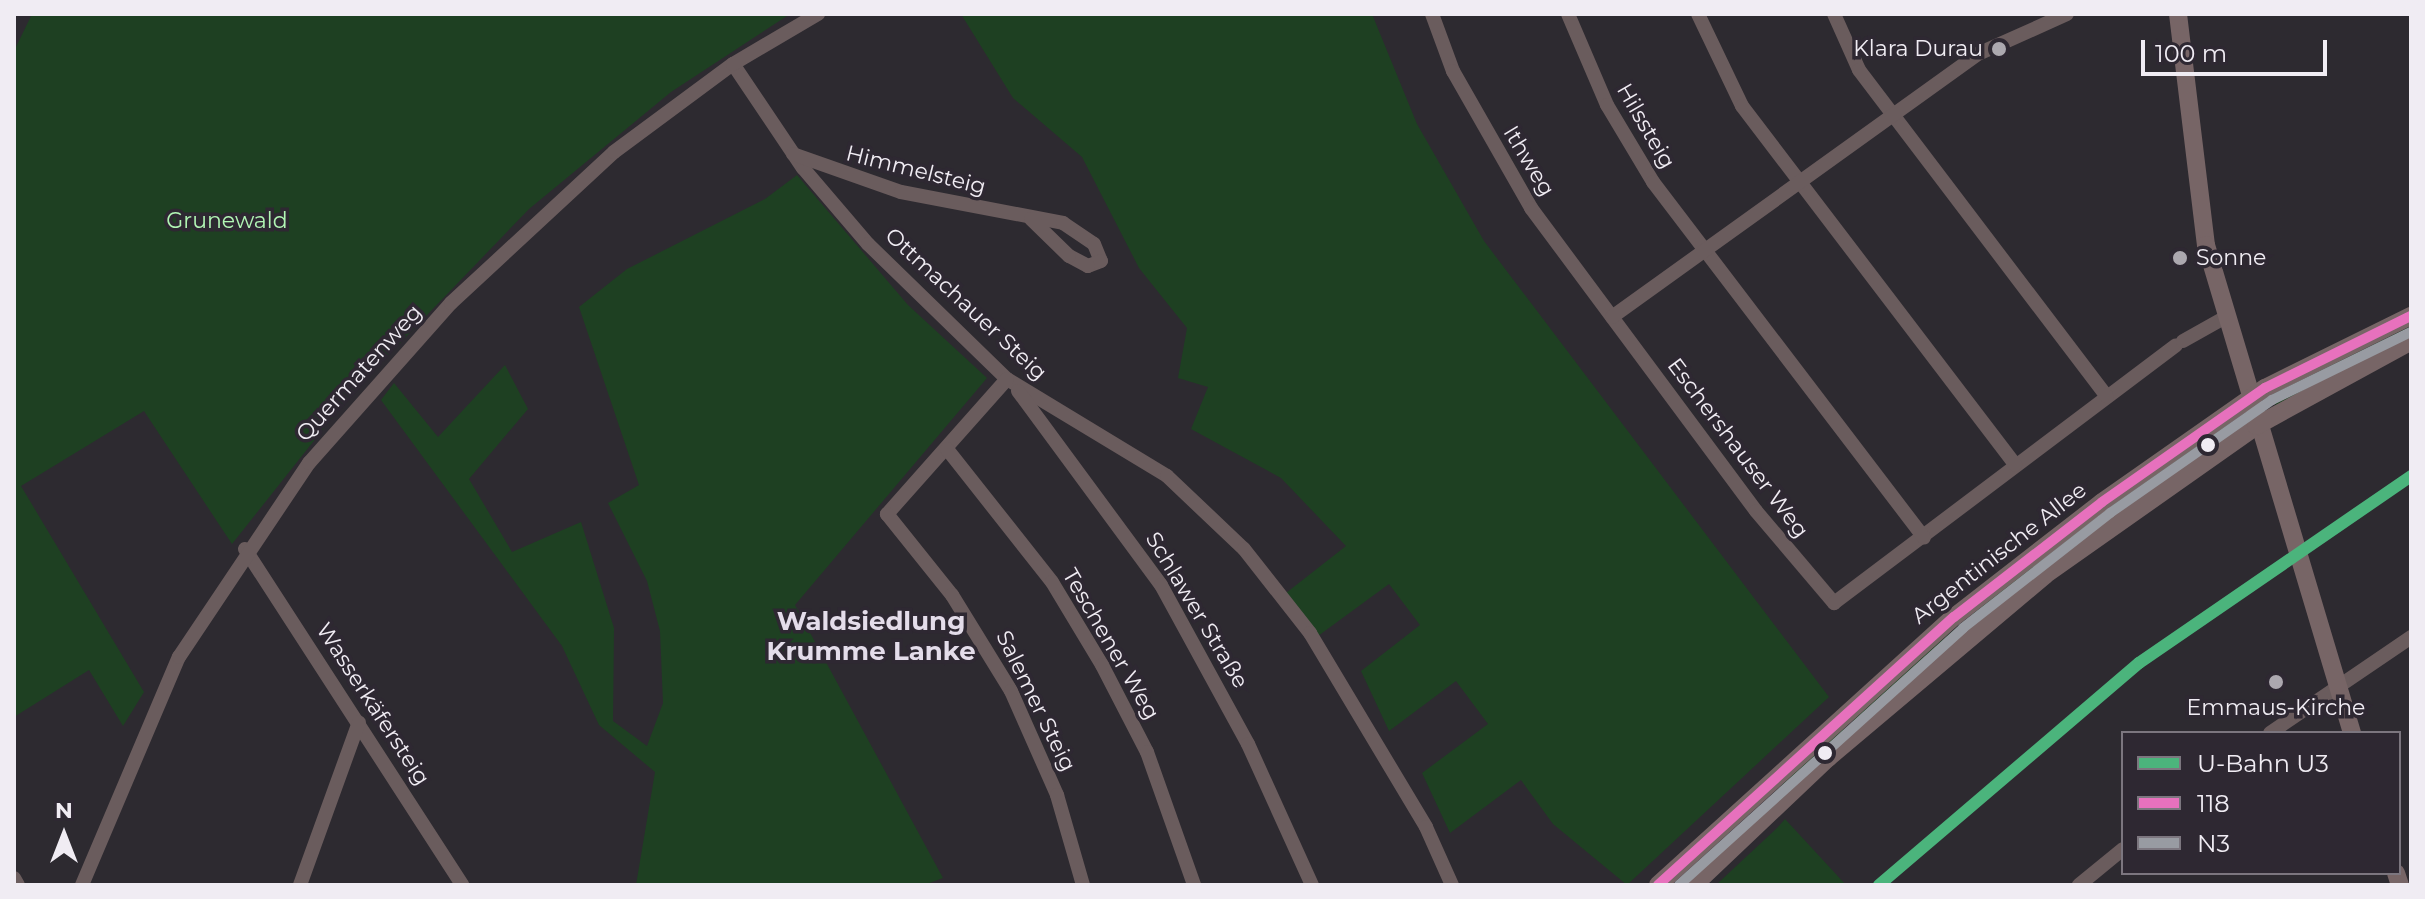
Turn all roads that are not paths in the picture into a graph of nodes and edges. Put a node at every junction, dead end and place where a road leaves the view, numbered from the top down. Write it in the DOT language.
graph roads {
  1 [pos="818,14"];
  2 [pos="1432,14"];
  3 [pos="1568,14"];
  4 [pos="1698,14"];
  5 [pos="1834,14"];
  6 [pos="2015,14"];
  7 [pos="2067,14"];
  8 [pos="2178,14"];
  9 [pos="2022,30"];
  10 [pos="733,64"];
  11 [pos="1893,115"];
  12 [pos="793,154"];
  13 [pos="1798,182"];
  14 [pos="1031,219"];
  15 [pos="1705,249"];
  16 [pos="2411,316"];
  17 [pos="1612,317"];
  18 [pos="2224,318"];
  19 [pos="2411,341"];
  20 [pos="1007,379"];
  21 [pos="2107,397"];
  22 [pos="2248,400"];
  23 [pos="2256,426"];
  24 [pos="947,449"];
  25 [pos="2015,465"];
  26 [pos="1924,538"];
  27 [pos="245,549"];
  28 [pos="2411,637"];
  29 [pos="2337,685"];
  30 [pos="359,722"];
  31 [pos="2273,731"];
  32 [pos="2351,731"];
  33 [pos="2121,851"];
  34 [pos="14,878"];
  35 [pos="18,885"];
  36 [pos="82,885"];
  37 [pos="300,885"];
  38 [pos="462,885"];
  39 [pos="1083,885"];
  40 [pos="1194,885"];
  41 [pos="1312,885"];
  42 [pos="1452,885"];
  43 [pos="1658,885"];
  44 [pos="1694,885"];
  45 [pos="2079,885"];
  1 -- 10 [label="street, Quermatenweg"];
  2 -- 17 [label="street, Ithweg"];
  3 -- 15 [label="street, Hilssteig"];
  4 -- 13 [label="street"];
  5 -- 11 [label="street"];
  6 -- 9 [label="street"];
  7 -- 9 [label="street"];
  8 -- 18 [label="main road"];
  9 -- 11 [label="street"];
  10 -- 12 [label="street, Ottmachauer Steig"];
  10 -- 27 [label="street, Quermatenweg"];
  11 -- 13 [label="street"];
  11 -- 21 [label="street"];
  12 -- 14 [label="street, Himmelsteig"];
  12 -- 20 [label="street, Ottmachauer Steig"];
  13 -- 15 [label="street"];
  13 -- 25 [label="street"];
  14 -- 14 [label="street, Himmelsteig"];
  15 -- 17 [label="street"];
  15 -- 26 [label="street"];
  16 -- 22 [label="main road, Argentinische Allee"];
  17 -- 26 [label="street, Eschershauser Weg"];
  18 -- 21 [label="street, Eschershauser Weg"];
  18 -- 22 [label="main road"];
  19 -- 23 [label="main road, Argentinische Allee"];
  20 -- 24 [label="street"];
  20 -- 41 [label="street, Schlawer Straße"];
  20 -- 42 [label="street, Ottmachauer Steig"];
  21 -- 25 [label="street, Eschershauser Weg"];
  22 -- 23 [label="main road"];
  22 -- 43 [label="main road, Argentinische Allee"];
  23 -- 29 [label="main road"];
  23 -- 44 [label="main road, Argentinische Allee"];
  24 -- 39 [label="street, Salemer Steig"];
  24 -- 40 [label="street, Teschener Weg"];
  25 -- 26 [label="street, Eschershauser Weg"];
  27 -- 30 [label="street, Wasserkäfersteig"];
  27 -- 36 [label="street, Quermatenweg"];
  28 -- 29 [label="street"];
  29 -- 31 [label="street"];
  29 -- 32 [label="main road"];
  30 -- 37 [label="street"];
  30 -- 38 [label="street, Wasserkäfersteig"];
  33 -- 45 [label="street"];
  34 -- 35 [label="street"];
}
